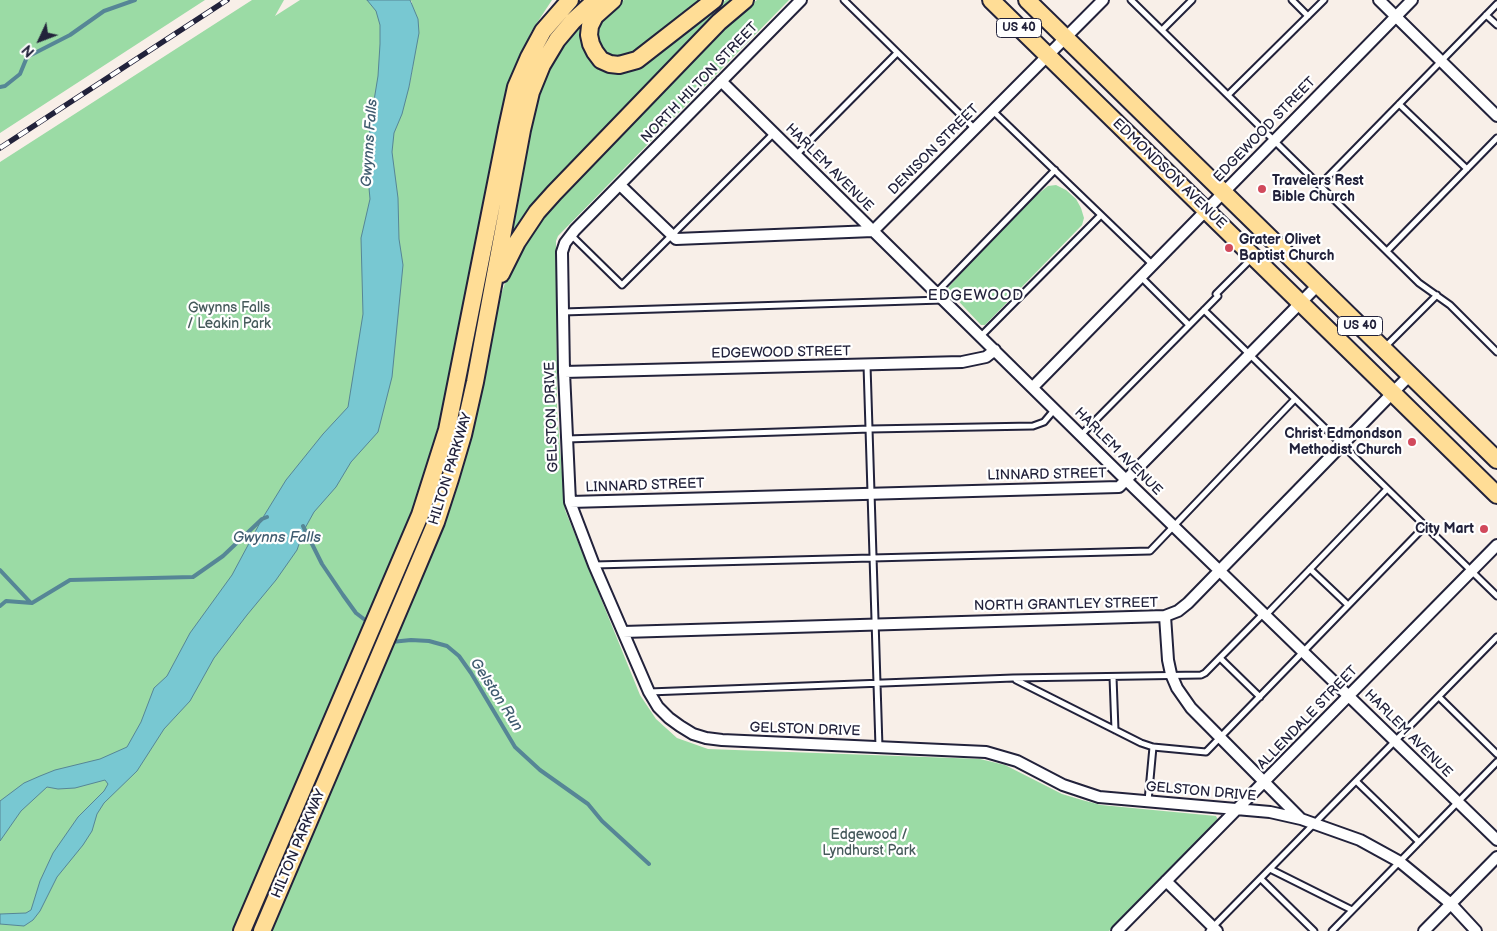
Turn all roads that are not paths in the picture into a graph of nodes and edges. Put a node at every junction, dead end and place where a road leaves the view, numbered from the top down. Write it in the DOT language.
graph roads {
  1 [pos="555,0"];
  2 [pos="570,0"];
  3 [pos="596,0"];
  4 [pos="612,0"];
  5 [pos="714,0"];
  6 [pos="744,0"];
  7 [pos="801,0"];
  8 [pos="844,0"];
  9 [pos="991,0"];
  10 [pos="1027,0"];
  11 [pos="1103,0"];
  12 [pos="1131,0"];
  13 [pos="1192,0"];
  14 [pos="1292,0"];
  15 [pos="1324,0"];
  16 [pos="1379,0"];
  17 [pos="1412,0"];
  18 [pos="1497,4"];
  19 [pos="1486,15"];
  20 [pos="1308,16"];
  21 [pos="1395,17"];
  22 [pos="1497,25"];
  23 [pos="1162,30"];
  24 [pos="1066,37"];
  25 [pos="898,53"];
  26 [pos="1048,56"];
  27 [pos="529,57"];
  28 [pos="1441,61"];
  29 [pos="721,81"];
  30 [pos="1228,95"];
  31 [pos="1400,104"];
  32 [pos="994,111"];
  33 [pos="1497,116"];
  34 [pos="975,129"];
  35 [pos="774,133"];
  36 [pos="1497,138"];
  37 [pos="1274,140"];
  38 [pos="796,155"];
  39 [pos="1055,170"];
  40 [pos="1467,170"];
  41 [pos="620,185"];
  42 [pos="1320,185"];
  43 [pos="1224,192"];
  44 [pos="1206,211"];
  45 [pos="1101,215"];
  46 [pos="873,231"];
  47 [pos="571,235"];
  48 [pos="672,235"];
  49 [pos="1387,251"];
  50 [pos="1253,256"];
  51 [pos="1153,265"];
  52 [pos="1141,277"];
  53 [pos="1318,285"];
  54 [pos="492,294"];
  55 [pos="1437,295"];
  56 [pos="940,296"];
  57 [pos="1300,303"];
  58 [pos="1204,310"];
  59 [pos="563,312"];
  60 [pos="1189,325"];
  61 [pos="981,336"];
  62 [pos="1384,349"];
  63 [pos="995,350"];
  64 [pos="1497,352"];
  65 [pos="1250,355"];
  66 [pos="867,365"];
  67 [pos="564,372"];
  68 [pos="1410,375"];
  69 [pos="1033,387"];
  70 [pos="1392,393"];
  71 [pos="1295,399"];
  72 [pos="1055,410"];
  73 [pos="870,429"];
  74 [pos="1081,435"];
  75 [pos="566,439"];
  76 [pos="1342,444"];
  77 [pos="1497,460"];
  78 [pos="1126,480"];
  79 [pos="1387,489"];
  80 [pos="871,494"];
  81 [pos="1497,495"];
  82 [pos="570,502"];
  83 [pos="1174,526"];
  84 [pos="1425,526"];
  85 [pos="1497,545"];
  86 [pos="873,559"];
  87 [pos="594,565"];
  88 [pos="1310,569"];
  89 [pos="1219,570"];
  90 [pos="1471,571"];
  91 [pos="1497,596"];
  92 [pos="1348,606"];
  93 [pos="1265,614"];
  94 [pos="1165,616"];
  95 [pos="875,623"];
  96 [pos="623,632"];
  97 [pos="1497,637"];
  98 [pos="1304,651"];
  99 [pos="1220,658"];
  100 [pos="1171,674"];
  101 [pos="1113,677"];
  102 [pos="1013,678"];
  103 [pos="877,683"];
  104 [pos="649,692"];
  105 [pos="1350,695"];
  106 [pos="1260,697"];
  107 [pos="1439,697"];
  108 [pos="1115,730"];
  109 [pos="1221,737"];
  110 [pos="1396,741"];
  111 [pos="879,747"];
  112 [pos="1153,747"];
  113 [pos="1497,754"];
  114 [pos="1497,762"];
  115 [pos="1356,781"];
  116 [pos="1264,782"];
  117 [pos="1148,801"];
  118 [pos="1458,802"];
  119 [pos="1237,809"];
  120 [pos="1302,819"];
  121 [pos="1315,823"];
  122 [pos="1497,840"];
  123 [pos="1419,842"];
  124 [pos="1497,856"];
  125 [pos="1400,862"];
  126 [pos="1270,869"];
  127 [pos="1260,878"];
  128 [pos="1166,881"];
  129 [pos="1451,904"];
  130 [pos="1352,910"];
  131 [pos="1213,930"];
  132 [pos="242,931"];
  133 [pos="262,931"];
  134 [pos="1118,931"];
  135 [pos="1314,931"];
  136 [pos="1332,931"];
  137 [pos="1424,931"];
  138 [pos="1476,931"];
  1 -- 27 [label="main road"];
  2 -- 27 [label="main road, HILTON PARKWAY"];
  3 -- 54 [label="main road, HILTON PARKWAY"];
  4 -- 5 [label="main road"];
  6 -- 54 [label="main road"];
  7 -- 29 [label="street, NORTH HILTON STREET"];
  8 -- 25 [label="lane"];
  9 -- 26 [label="main road, EDMONDSON AVENUE / US 40"];
  10 -- 24 [label="main road, EDMONDSON AVENUE / US 40"];
  11 -- 24 [label="street, DENISON STREET"];
  12 -- 23 [label="lane"];
  13 -- 23 [label="lane"];
  14 -- 20 [label="lane"];
  15 -- 20 [label="lane"];
  16 -- 21 [label="street"];
  17 -- 21 [label="street, EDGEWOOD STREET"];
  18 -- 19 [label="lane"];
  19 -- 22 [label="lane"];
  19 -- 28 [label="lane"];
  20 -- 30 [label="lane"];
  21 -- 28 [label="street"];
  21 -- 37 [label="street, EDGEWOOD STREET"];
  23 -- 30 [label="lane"];
  24 -- 26 [label="street, DENISON STREET"];
  24 -- 43 [label="main road, EDMONDSON AVENUE / US 40"];
  25 -- 34 [label="lane"];
  25 -- 38 [label="lane"];
  26 -- 32 [label="street, DENISON STREET"];
  26 -- 44 [label="main road, EDMONDSON AVENUE / US 40"];
  27 -- 132 [label="main road, HILTON PARKWAY"];
  28 -- 31 [label="lane"];
  28 -- 33 [label="street"];
  29 -- 35 [label="street, HARLEM AVENUE"];
  29 -- 41 [label="street, NORTH HILTON STREET"];
  30 -- 37 [label="lane"];
  31 -- 40 [label="lane"];
  31 -- 42 [label="lane"];
  32 -- 34 [label="street, DENISON STREET"];
  32 -- 39 [label="lane"];
  34 -- 46 [label="street, DENISON STREET"];
  35 -- 38 [label="street, HARLEM AVENUE"];
  35 -- 48 [label="lane"];
  36 -- 40 [label="lane"];
  37 -- 42 [label="lane"];
  37 -- 43 [label="street, EDGEWOOD STREET"];
  38 -- 46 [label="street, HARLEM AVENUE"];
  39 -- 45 [label="lane"];
  39 -- 56 [label="lane"];
  40 -- 49 [label="lane"];
  41 -- 47 [label="street, GELSTON DRIVE"];
  41 -- 48 [label="street"];
  42 -- 49 [label="lane"];
  43 -- 44 [label="street, EDGEWOOD STREET"];
  43 -- 53 [label="main road, EDMONDSON AVENUE / US 40"];
  44 -- 50 [label="main road, EDMONDSON AVENUE / US 40"];
  44 -- 51 [label="street, EDGEWOOD STREET"];
  45 -- 51 [label="lane"];
  45 -- 61 [label="lane"];
  46 -- 48 [label="street"];
  46 -- 56 [label="street, HARLEM AVENUE"];
  47 -- 48 [label="lane"];
  47 -- 59 [label="street, GELSTON DRIVE"];
  49 -- 55 [label="lane"];
  50 -- 57 [label="main road, EDMONDSON AVENUE / US 40"];
  50 -- 58 [label="lane"];
  51 -- 52 [label="street, EDGEWOOD STREET"];
  52 -- 60 [label="lane"];
  52 -- 69 [label="street, EDGEWOOD STREET"];
  53 -- 57 [label="street, LINNARD STREET"];
  53 -- 62 [label="main road, EDMONDSON AVENUE / US 40"];
  54 -- 133 [label="main road, HILTON PARKWAY"];
  55 -- 62 [label="lane"];
  55 -- 64 [label="lane"];
  56 -- 59 [label="lane"];
  56 -- 61 [label="street, HARLEM AVENUE"];
  57 -- 65 [label="street, LINNARD STREET"];
  57 -- 70 [label="main road, EDMONDSON AVENUE / US 40"];
  58 -- 60 [label="lane"];
  58 -- 65 [label="lane"];
  59 -- 67 [label="street, GELSTON DRIVE"];
  60 -- 74 [label="lane"];
  61 -- 63 [label="street, HARLEM AVENUE"];
  62 -- 68 [label="main road, EDMONDSON AVENUE / US 40"];
  63 -- 66 [label="street, EDGEWOOD STREET"];
  63 -- 69 [label="street, HARLEM AVENUE"];
  65 -- 71 [label="lane"];
  65 -- 78 [label="street, LINNARD STREET"];
  66 -- 67 [label="street, EDGEWOOD STREET"];
  66 -- 73 [label="lane"];
  67 -- 75 [label="street, GELSTON DRIVE"];
  68 -- 70 [label="street, NORTH GRANTLEY STREET"];
  68 -- 77 [label="main road, EDMONDSON AVENUE / US 40"];
  69 -- 72 [label="street, HARLEM AVENUE"];
  70 -- 76 [label="street, NORTH GRANTLEY STREET"];
  70 -- 81 [label="main road, EDMONDSON AVENUE / US 40"];
  71 -- 76 [label="lane"];
  71 -- 83 [label="lane"];
  72 -- 73 [label="lane"];
  72 -- 74 [label="street, HARLEM AVENUE"];
  73 -- 75 [label="lane"];
  73 -- 80 [label="lane"];
  74 -- 78 [label="street, HARLEM AVENUE"];
  75 -- 82 [label="street, GELSTON DRIVE"];
  76 -- 79 [label="lane"];
  76 -- 89 [label="street, NORTH GRANTLEY STREET"];
  78 -- 80 [label="street, LINNARD STREET"];
  78 -- 83 [label="street, HARLEM AVENUE"];
  79 -- 84 [label="lane"];
  79 -- 88 [label="lane"];
  80 -- 82 [label="street, LINNARD STREET"];
  80 -- 86 [label="lane"];
  82 -- 87 [label="street, GELSTON DRIVE"];
  83 -- 86 [label="lane"];
  83 -- 89 [label="street, HARLEM AVENUE"];
  84 -- 90 [label="lane"];
  84 -- 92 [label="lane"];
  85 -- 90 [label="street, ALLENDALE STREET"];
  86 -- 87 [label="lane"];
  86 -- 95 [label="lane"];
  87 -- 96 [label="street, GELSTON DRIVE"];
  88 -- 92 [label="lane"];
  88 -- 93 [label="lane"];
  89 -- 93 [label="street, HARLEM AVENUE"];
  89 -- 94 [label="street, NORTH GRANTLEY STREET"];
  90 -- 91 [label="lane"];
  90 -- 105 [label="street, ALLENDALE STREET"];
  92 -- 98 [label="lane"];
  93 -- 98 [label="street, HARLEM AVENUE"];
  93 -- 99 [label="lane"];
  94 -- 95 [label="street, NORTH GRANTLEY STREET"];
  94 -- 100 [label="street"];
  95 -- 96 [label="street, NORTH GRANTLEY STREET"];
  95 -- 103 [label="lane"];
  96 -- 104 [label="street, GELSTON DRIVE"];
  97 -- 107 [label="lane"];
  98 -- 105 [label="street, HARLEM AVENUE"];
  98 -- 106 [label="lane"];
  99 -- 100 [label="lane"];
  99 -- 106 [label="lane"];
  100 -- 101 [label="lane"];
  100 -- 109 [label="street"];
  101 -- 102 [label="lane"];
  101 -- 108 [label="lane"];
  102 -- 103 [label="lane"];
  102 -- 108 [label="lane"];
  103 -- 104 [label="lane"];
  103 -- 111 [label="lane"];
  104 -- 111 [label="street, GELSTON DRIVE"];
  105 -- 110 [label="street, HARLEM AVENUE"];
  105 -- 116 [label="street, ALLENDALE STREET"];
  106 -- 109 [label="lane"];
  107 -- 110 [label="lane"];
  107 -- 113 [label="lane"];
  108 -- 112 [label="lane"];
  109 -- 112 [label="lane"];
  109 -- 116 [label="street"];
  110 -- 115 [label="lane"];
  110 -- 118 [label="street, HARLEM AVENUE"];
  111 -- 117 [label="street, GELSTON DRIVE"];
  112 -- 117 [label="lane"];
  114 -- 118 [label="lane"];
  115 -- 121 [label="lane"];
  115 -- 123 [label="lane"];
  116 -- 119 [label="street, ALLENDALE STREET"];
  116 -- 120 [label="street"];
  117 -- 119 [label="street, GELSTON DRIVE"];
  118 -- 122 [label="street, HARLEM AVENUE"];
  118 -- 123 [label="lane"];
  119 -- 120 [label="street, GELSTON DRIVE"];
  119 -- 128 [label="street, ALLENDALE STREET"];
  120 -- 121 [label="street, GELSTON DRIVE"];
  121 -- 125 [label="street, GELSTON DRIVE"];
  121 -- 126 [label="lane"];
  123 -- 125 [label="lane"];
  124 -- 129 [label="street"];
  125 -- 129 [label="street, GELSTON DRIVE"];
  125 -- 130 [label="lane"];
  126 -- 127 [label="lane"];
  126 -- 130 [label="lane"];
  127 -- 131 [label="lane"];
  127 -- 135 [label="lane"];
  128 -- 131 [label="street"];
  128 -- 134 [label="street, ALLENDALE STREET"];
  129 -- 137 [label="street"];
  129 -- 138 [label="street, GELSTON DRIVE"];
  130 -- 136 [label="lane"];
}
